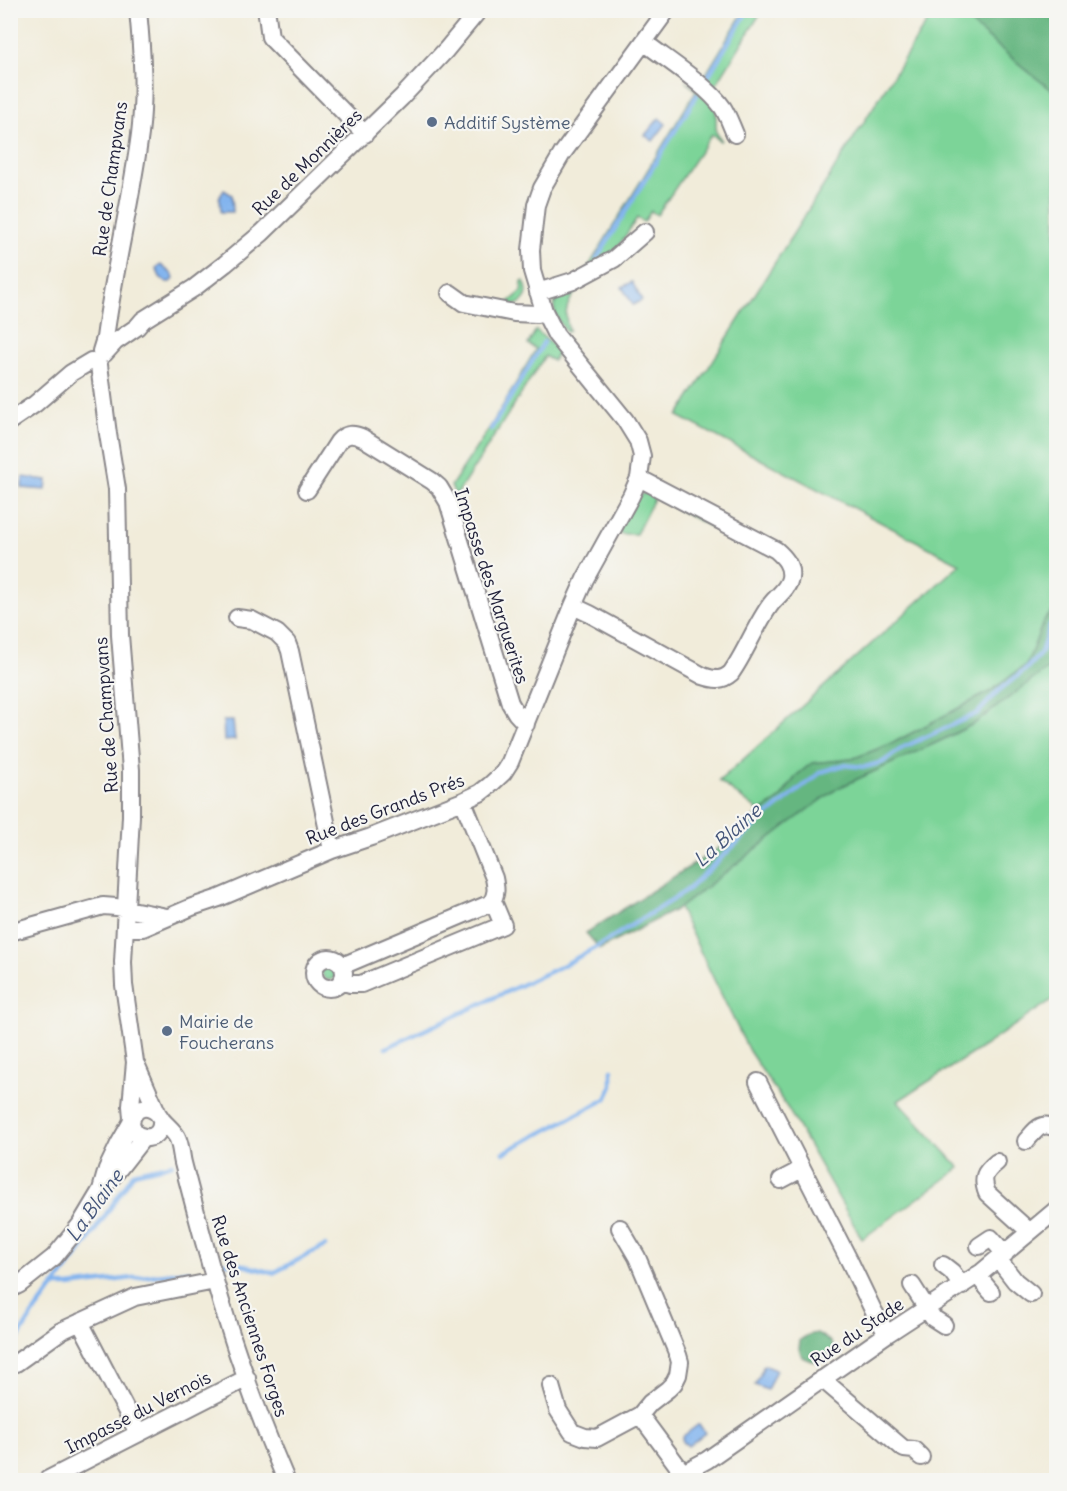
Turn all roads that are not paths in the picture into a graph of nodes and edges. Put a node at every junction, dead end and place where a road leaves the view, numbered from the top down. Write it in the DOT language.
graph roads {
  1 [pos="138,10"];
  2 [pos="479,10"];
  3 [pos="667,10"];
  4 [pos="267,15"];
  5 [pos="644,42"];
  6 [pos="365,134"];
  7 [pos="735,134"];
  8 [pos="645,231"];
  9 [pos="538,292"];
  10 [pos="450,293"];
  11 [pos="110,306"];
  12 [pos="544,310"];
  13 [pos="139,321"];
  14 [pos="106,334"];
  15 [pos="99,358"];
  16 [pos="67,376"];
  17 [pos="102,386"];
  18 [pos="10,421"];
  19 [pos="639,478"];
  20 [pos="308,490"];
  21 [pos="573,606"];
  22 [pos="237,618"];
  23 [pos="526,724"];
  24 [pos="463,801"];
  25 [pos="332,850"];
  26 [pos="493,901"];
  27 [pos="127,909"];
  28 [pos="167,918"];
  29 [pos="124,928"];
  30 [pos="143,928"];
  31 [pos="10,932"];
  32 [pos="123,962"];
  33 [pos="135,1062"];
  34 [pos="761,1088"];
  35 [pos="159,1116"];
  36 [pos="131,1120"];
  37 [pos="1056,1128"];
  38 [pos="146,1138"];
  39 [pos="1026,1141"];
  40 [pos="183,1162"];
  41 [pos="997,1162"];
  42 [pos="802,1169"];
  43 [pos="781,1180"];
  44 [pos="101,1190"];
  45 [pos="1056,1210"];
  46 [pos="621,1228"];
  47 [pos="1030,1232"];
  48 [pos="978,1246"];
  49 [pos="1001,1256"];
  50 [pos="943,1265"];
  51 [pos="978,1275"];
  52 [pos="215,1281"];
  53 [pos="912,1285"];
  54 [pos="962,1286"];
  55 [pos="10,1289"];
  56 [pos="991,1292"];
  57 [pos="1031,1294"];
  58 [pos="927,1309"];
  59 [pos="80,1322"];
  60 [pos="944,1325"];
  61 [pos="887,1335"];
  62 [pos="16,1363"];
  63 [pos="247,1378"];
  64 [pos="822,1379"];
  65 [pos="551,1386"];
  66 [pos="640,1415"];
  67 [pos="138,1433"];
  68 [pos="921,1457"];
  69 [pos="679,1477"];
  70 [pos="47,1480"];
  71 [pos="286,1480"];
  1 -- 11 [label="street, Rue de Champvans"];
  2 -- 6 [label="street, Rue de Monnières"];
  3 -- 5 [label="street"];
  4 -- 6 [label="street"];
  5 -- 7 [label="street"];
  5 -- 9 [label="street"];
  6 -- 13 [label="street, Rue de Monnières"];
  8 -- 9 [label="street"];
  9 -- 12 [label="street"];
  10 -- 12 [label="street"];
  11 -- 13 [label="street"];
  11 -- 14 [label="street, Rue de Champvans"];
  12 -- 19 [label="street, Rue des Grands Prés"];
  13 -- 14 [label="street, Rue de Monnières"];
  13 -- 15 [label="street, Rue de Monnières"];
  14 -- 15 [label="street, Rue de Champvans"];
  15 -- 16 [label="street, Rue de Monnières"];
  15 -- 17 [label="street, Rue de Champvans"];
  16 -- 17 [label="street"];
  16 -- 18 [label="street, Rue de Monnières"];
  17 -- 27 [label="street, Rue de Champvans"];
  19 -- 21 [label="street, Rue des Grands Prés"];
  19 -- 21 [label="street"];
  20 -- 23 [label="street, Impasse des Marguerites"];
  21 -- 23 [label="street, Rue des Grands Prés"];
  22 -- 25 [label="street"];
  23 -- 24 [label="street, Rue des Grands Prés"];
  24 -- 25 [label="street, Rue des Grands Prés"];
  24 -- 26 [label="street"];
  25 -- 28 [label="street, Rue des Grands Prés"];
  26 -- 26 [label="street"];
  27 -- 28 [label="street"];
  27 -- 29 [label="street, Rue de Champvans"];
  27 -- 31 [label="street"];
  28 -- 30 [label="street, Rue des Grands Prés"];
  29 -- 30 [label="street, Rue des Grands Prés"];
  29 -- 32 [label="street, Rue de Champvans"];
  30 -- 32 [label="street"];
  32 -- 33 [label="street, Rue de Champvans"];
  33 -- 35 [label="street, Rue de Champvans"];
  33 -- 36 [label="street, Rue de Champvans"];
  34 -- 42 [label="street, Rue du Stade"];
  35 -- 36 [label="street"];
  35 -- 38 [label="street"];
  35 -- 40 [label="street, Rue des Anciennes Forges"];
  36 -- 38 [label="street"];
  36 -- 44 [label="street"];
  37 -- 39 [label="street"];
  38 -- 40 [label="street"];
  38 -- 44 [label="street"];
  40 -- 52 [label="street, Rue des Anciennes Forges"];
  41 -- 47 [label="street"];
  42 -- 43 [label="street"];
  42 -- 61 [label="street, Rue du Stade"];
  44 -- 55 [label="street"];
  45 -- 47 [label="street, Rue du Stade"];
  46 -- 66 [label="street"];
  47 -- 49 [label="street, Rue du Stade"];
  48 -- 49 [label="street"];
  49 -- 51 [label="street, Rue du Stade"];
  49 -- 57 [label="street"];
  50 -- 54 [label="street"];
  51 -- 54 [label="street, Rue du Stade"];
  51 -- 56 [label="street"];
  52 -- 59 [label="street"];
  52 -- 63 [label="street, Rue des Anciennes Forges"];
  53 -- 58 [label="street"];
  54 -- 58 [label="street, Rue du Stade"];
  58 -- 60 [label="street"];
  58 -- 61 [label="street, Rue du Stade"];
  59 -- 62 [label="street"];
  59 -- 67 [label="street"];
  61 -- 64 [label="street, Rue du Stade"];
  63 -- 67 [label="street, Impasse du Vernois"];
  63 -- 71 [label="street, Rue des Anciennes Forges"];
  64 -- 68 [label="street"];
  64 -- 69 [label="street, Rue du Stade"];
  65 -- 66 [label="street"];
  66 -- 69 [label="street"];
  67 -- 70 [label="street, Impasse du Vernois"];
}
